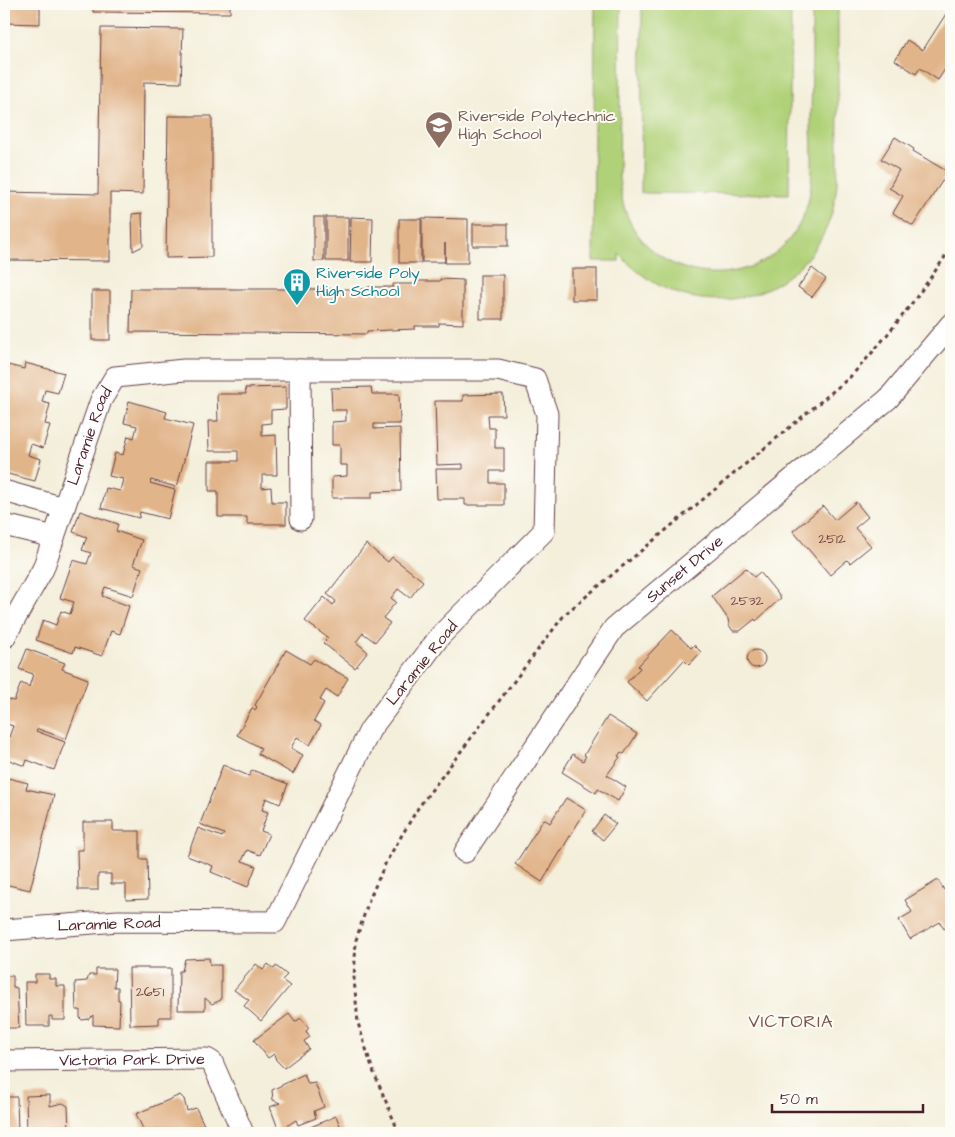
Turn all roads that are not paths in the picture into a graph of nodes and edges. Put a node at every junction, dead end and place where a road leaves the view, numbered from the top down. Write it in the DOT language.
graph roads {
  1 [pos="951,324"];
  2 [pos="300,370"];
  3 [pos="4,491"];
  4 [pos="64,508"];
  5 [pos="302,520"];
  6 [pos="4,525"];
  7 [pos="54,537"];
  8 [pos="4,638"];
  9 [pos="464,852"];
  10 [pos="4,930"];
  11 [pos="4,1061"];
  12 [pos="243,1133"];
  1 -- 9 [label="street, Sunset Drive"];
  2 -- 4 [label="street, Laramie Road"];
  2 -- 5 [label="street"];
  2 -- 10 [label="street, Laramie Road"];
  3 -- 4 [label="street"];
  4 -- 7 [label="street, Laramie Road"];
  6 -- 7 [label="street"];
  7 -- 8 [label="street, Laramie Road"];
  11 -- 12 [label="street, Victoria Park Drive"];
}
